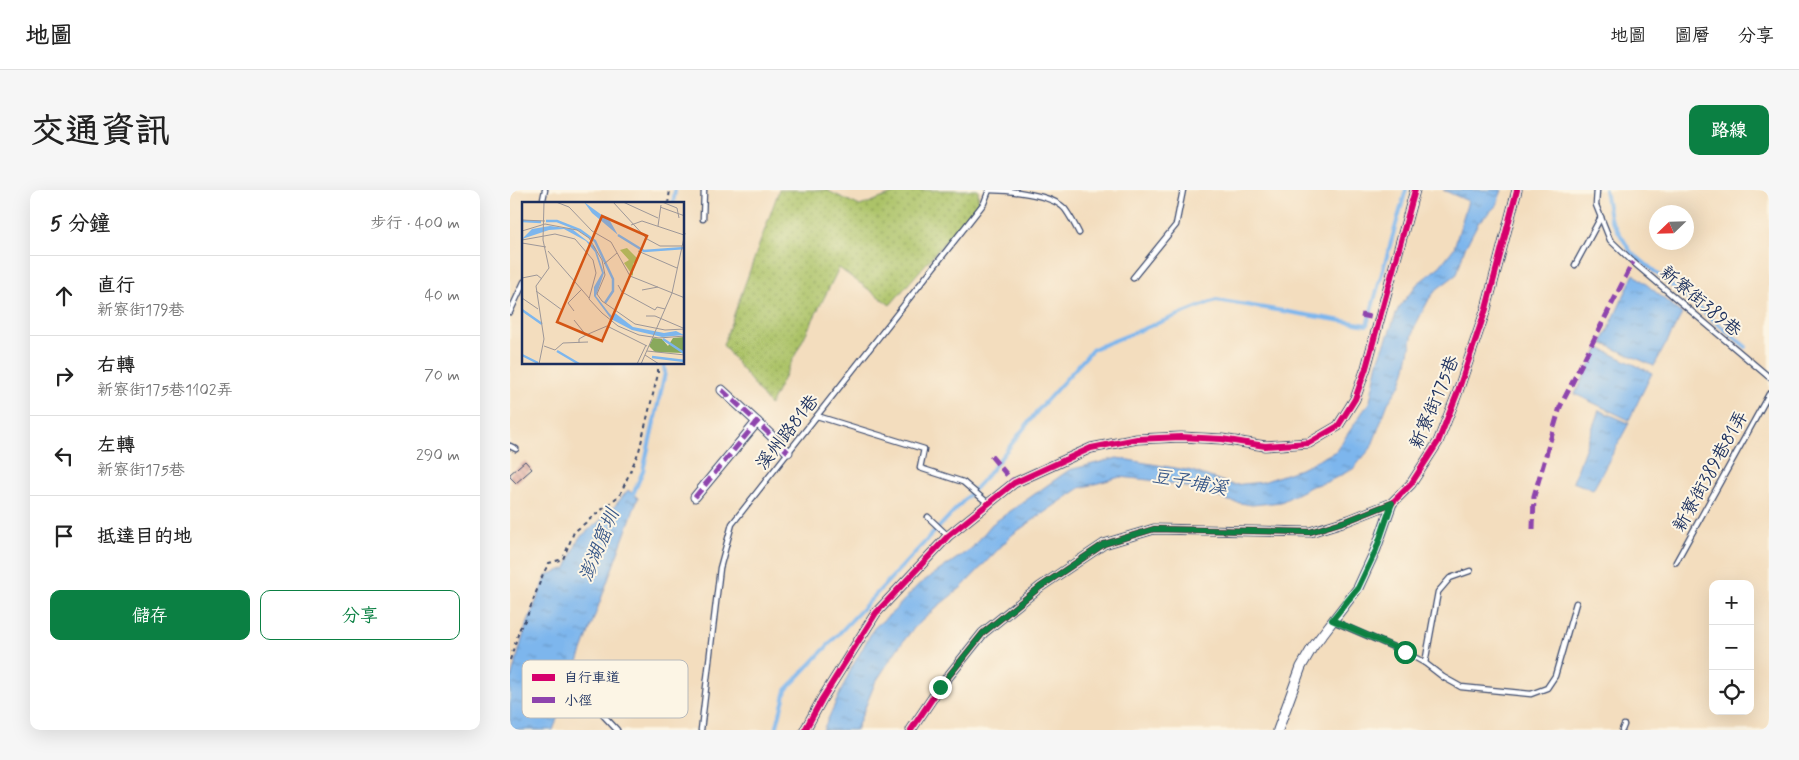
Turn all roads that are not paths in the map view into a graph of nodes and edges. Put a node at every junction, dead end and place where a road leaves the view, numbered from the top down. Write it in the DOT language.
graph roads {
  1 [pos="704,190"];
  2 [pos="988,190"];
  3 [pos="1183,190"];
  4 [pos="1416,190"];
  5 [pos="1517,190"];
  6 [pos="1597,190"];
  7 [pos="1601,217"];
  8 [pos="703,219"];
  9 [pos="1079,233"];
  10 [pos="1575,265"];
  11 [pos="1133,278"];
  12 [pos="522,286"];
  13 [pos="510,312"];
  14 [pos="1769,376"];
  15 [pos="722,390"];
  16 [pos="1769,394"];
  17 [pos="816,416"];
  18 [pos="756,422"];
  19 [pos="510,446"];
  20 [pos="516,449"];
  21 [pos="788,452"];
  22 [pos="695,497"];
  23 [pos="1392,503"];
  24 [pos="989,504"];
  25 [pos="928,517"];
  26 [pos="945,533"];
  27 [pos="1676,562"];
  28 [pos="1470,571"];
  29 [pos="1576,603"];
  30 [pos="1332,620"];
  31 [pos="1425,663"];
  32 [pos="606,718"];
  33 [pos="617,730"];
  34 [pos="701,730"];
  35 [pos="804,730"];
  36 [pos="911,730"];
  37 [pos="1278,730"];
  1 -- 8 [label="lane"];
  2 -- 9 [label="lane, 溪州路81巷"];
  2 -- 17 [label="lane, 溪州路81巷"];
  3 -- 11 [label="lane"];
  4 -- 24 [label="street"];
  5 -- 23 [label="street, 新寮街175巷"];
  6 -- 7 [label="lane, 新寮街389巷"];
  7 -- 10 [label="lane"];
  7 -- 14 [label="lane, 新寮街389巷"];
  12 -- 13 [label="lane"];
  15 -- 18 [label="street"];
  16 -- 27 [label="lane, 新寮街389巷81弄"];
  17 -- 21 [label="lane, 溪州路81巷"];
  17 -- 24 [label="lane"];
  18 -- 21 [label="street"];
  18 -- 22 [label="street"];
  19 -- 20 [label="lane"];
  21 -- 34 [label="lane, 溪州路81巷"];
  23 -- 30 [label="street"];
  23 -- 36 [label="street, 新寮街175巷"];
  24 -- 26 [label="street"];
  25 -- 26 [label="lane"];
  26 -- 35 [label="street"];
  28 -- 31 [label="lane"];
  29 -- 31 [label="lane"];
  30 -- 31 [label="lane"];
  30 -- 37 [label="street"];
  32 -- 33 [label="lane"];
}
